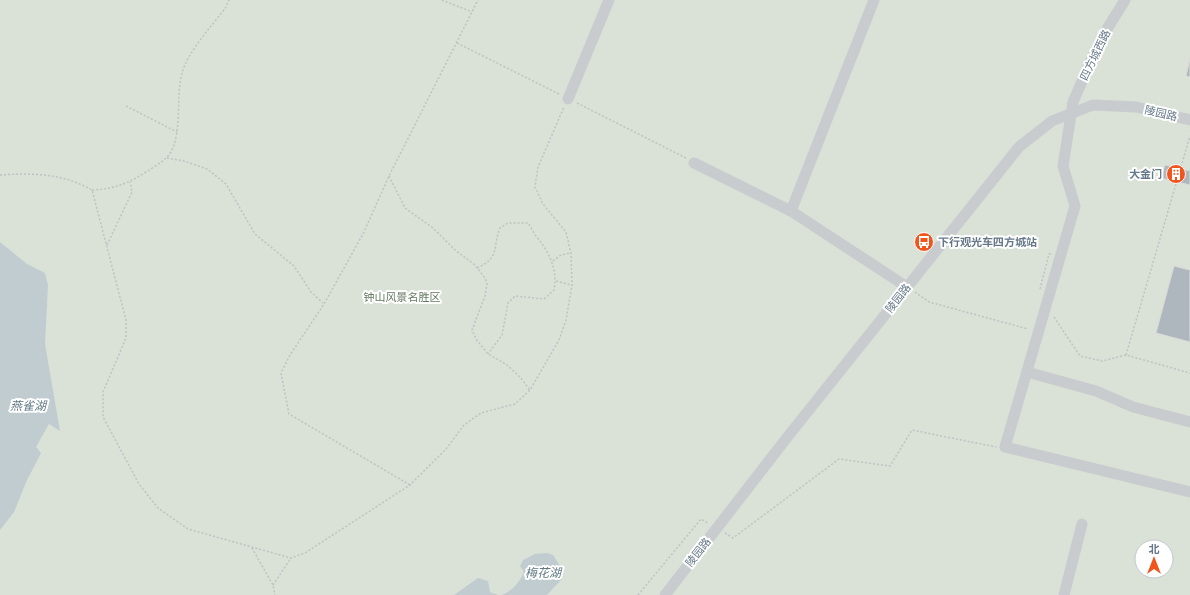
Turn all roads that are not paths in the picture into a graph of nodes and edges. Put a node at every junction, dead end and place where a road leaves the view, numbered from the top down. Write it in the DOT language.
graph roads {
  1 [pos="609,0"];
  2 [pos="874,0"];
  3 [pos="1125,0"];
  4 [pos="568,98"];
  5 [pos="1070,112"];
  6 [pos="1190,120"];
  7 [pos="694,163"];
  8 [pos="791,211"];
  9 [pos="907,287"];
  10 [pos="1027,372"];
  11 [pos="1190,422"];
  12 [pos="1190,492"];
  13 [pos="1082,524"];
  14 [pos="665,595"];
  15 [pos="1064,595"];
  1 -- 4 [label="street"];
  2 -- 8 [label="street"];
  3 -- 5 [label="street, 四方城西路"];
  5 -- 6 [label="street, 陵园路"];
  5 -- 9 [label="street, 陵园路"];
  5 -- 10 [label="street, 四方城西路"];
  7 -- 8 [label="street"];
  8 -- 9 [label="street"];
  9 -- 14 [label="street, 陵园路"];
  10 -- 11 [label="street"];
  10 -- 12 [label="street, 四方城西路"];
  13 -- 15 [label="street"];
}
